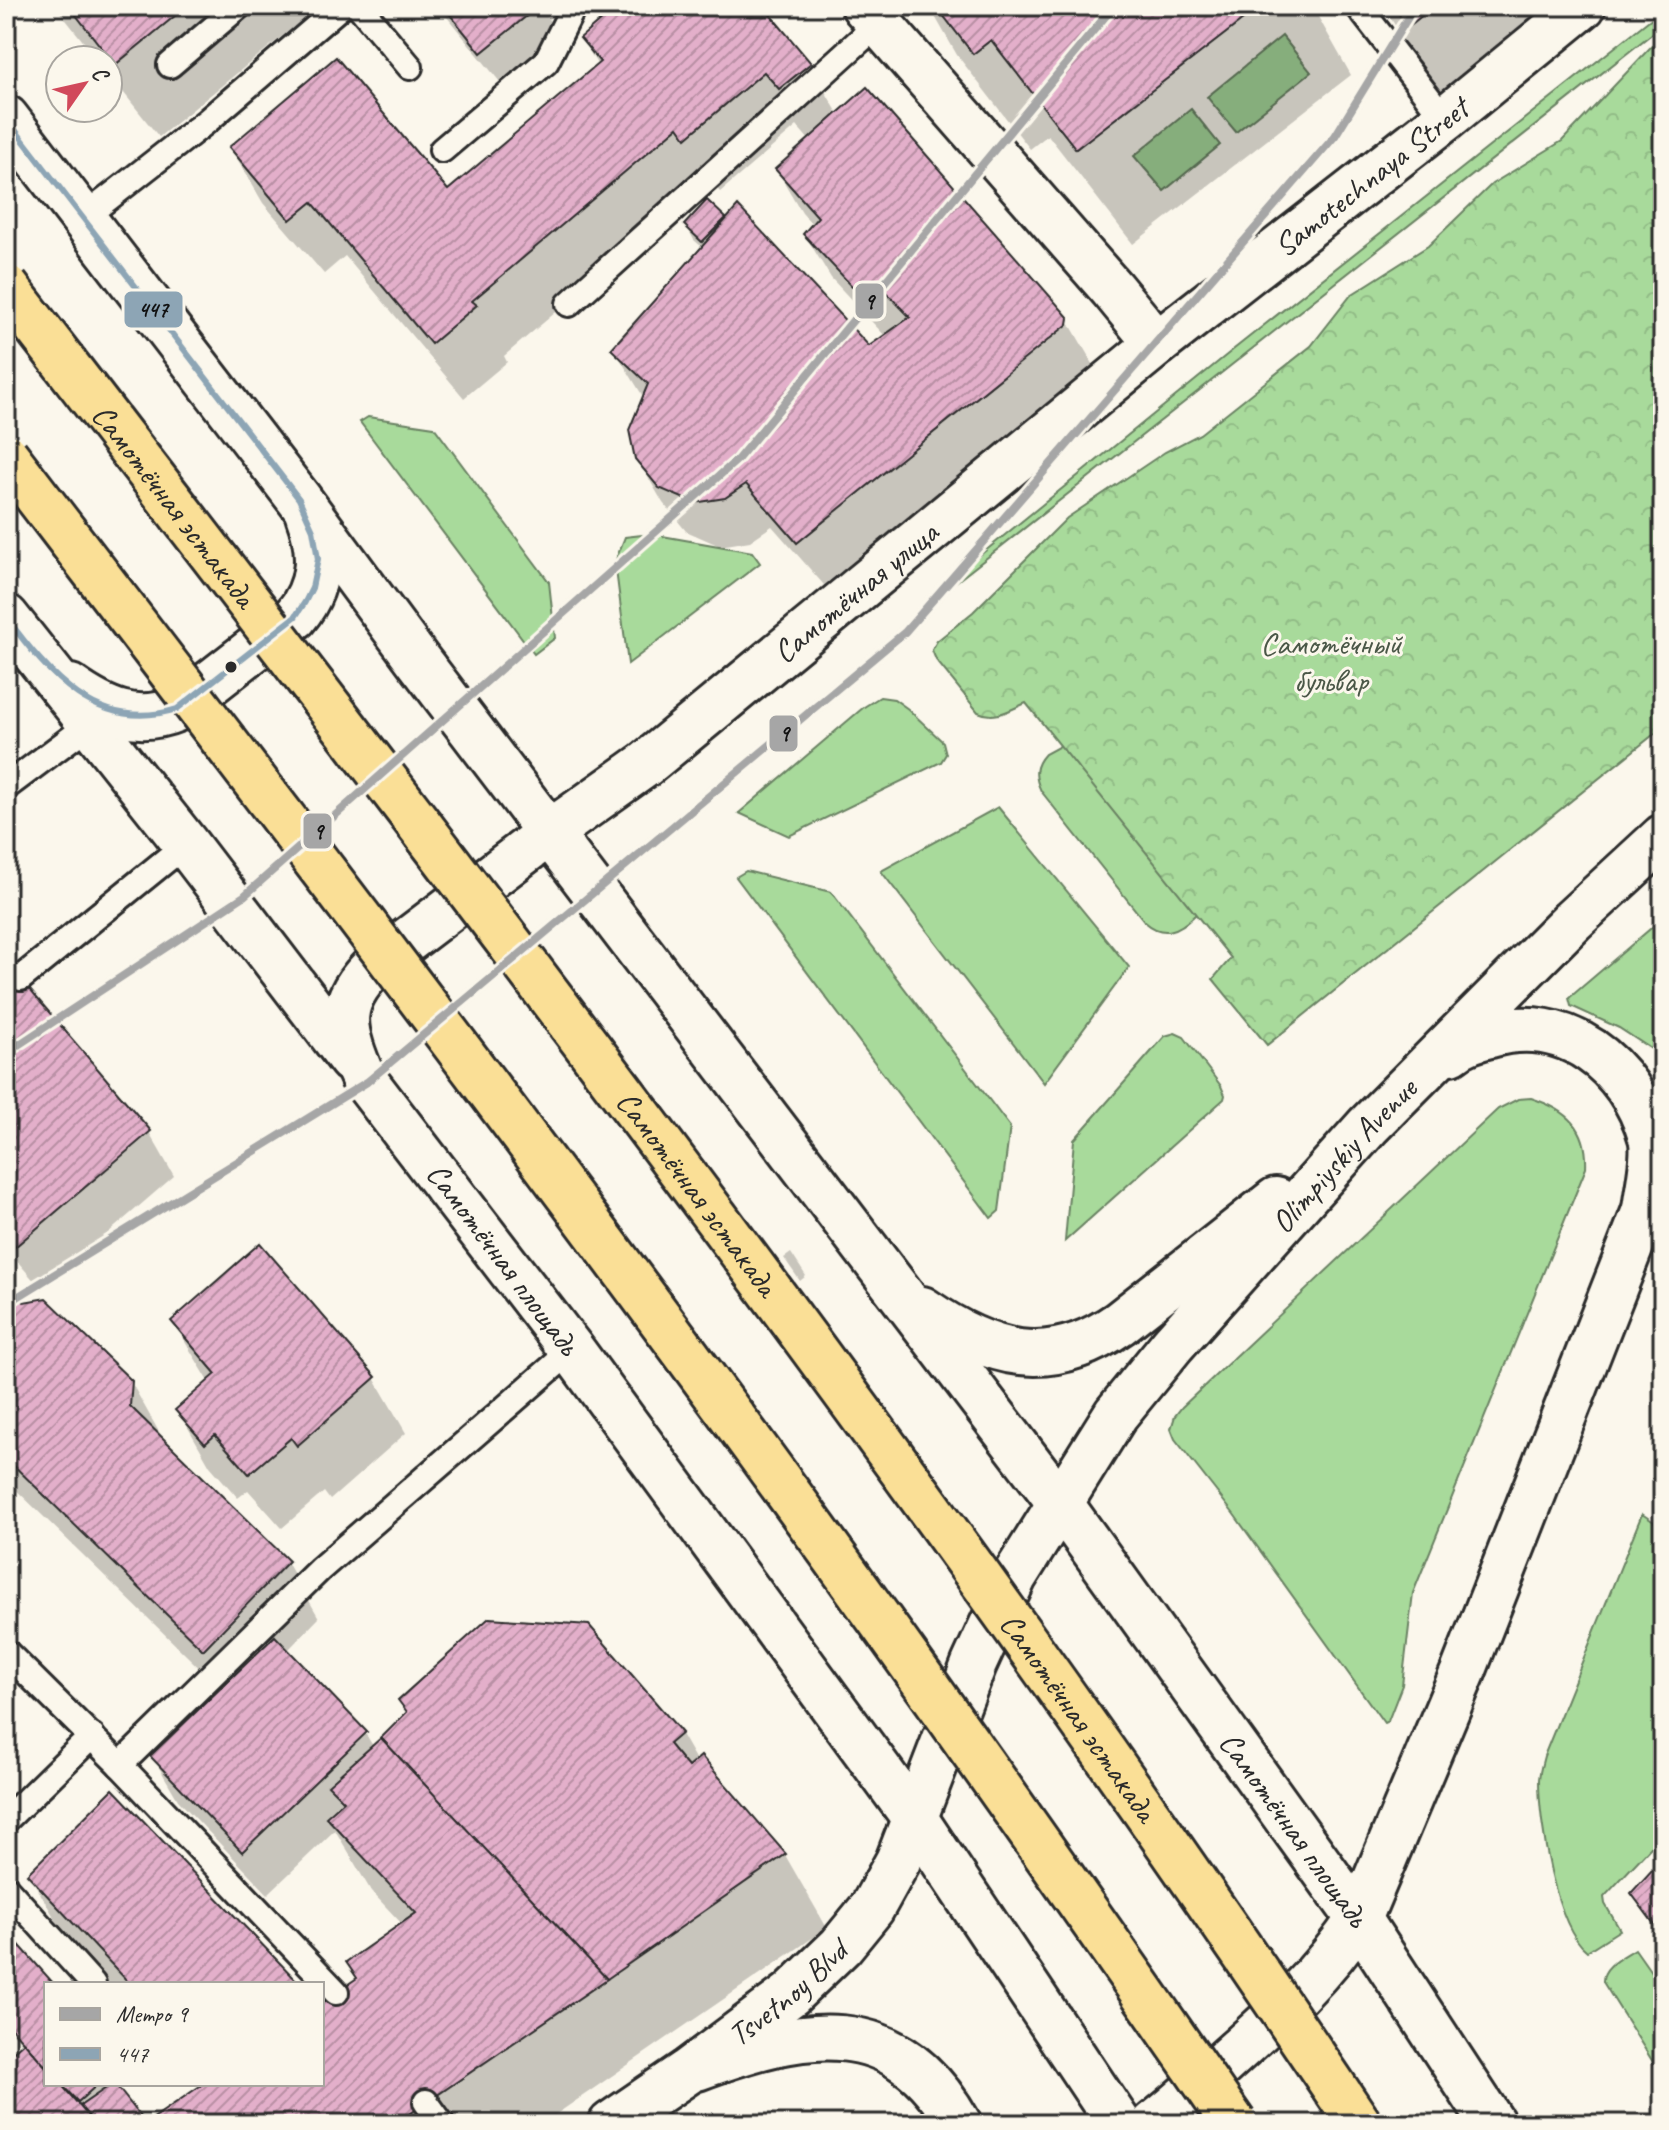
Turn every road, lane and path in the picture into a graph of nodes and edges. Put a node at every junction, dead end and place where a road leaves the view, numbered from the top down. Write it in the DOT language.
graph roads {
  1 [pos="239,6"];
  2 [pos="341,6"];
  3 [pos="359,6"];
  4 [pos="574,6"];
  5 [pos="1358,6"];
  6 [pos="1583,6"];
  7 [pos="872,14"];
  8 [pos="170,65"];
  9 [pos="410,67"];
  10 [pos="6,118"];
  11 [pos="1445,119"];
  12 [pos="442,150"];
  13 [pos="83,218"];
  14 [pos="6,287"];
  15 [pos="569,304"];
  16 [pos="1157,344"];
  17 [pos="6,456"];
  18 [pos="299,499"];
  19 [pos="6,617"];
  20 [pos="47,670"];
  21 [pos="90,724"];
  22 [pos="6,787"];
  23 [pos="549,833"];
  24 [pos="1663,837"];
  25 [pos="186,844"];
  26 [pos="21,978"];
  27 [pos="1421,1075"];
  28 [pos="363,1078"];
  29 [pos="1368,1126"];
  30 [pos="1654,1195"];
  31 [pos="903,1296"];
  32 [pos="572,1350"];
  33 [pos="1060,1503"];
  34 [pos="6,1652"];
  35 [pos="92,1736"];
  36 [pos="120,1765"];
  37 [pos="6,1820"];
  38 [pos="916,1820"];
  39 [pos="6,1888"];
  40 [pos="1359,1919"];
  41 [pos="91,1982"];
  42 [pos="336,1992"];
  43 [pos="687,2072"];
  44 [pos="426,2102"];
  45 [pos="442,2124"];
  46 [pos="611,2124"];
  47 [pos="959,2124"];
  48 [pos="1119,2124"];
  49 [pos="1154,2124"];
  50 [pos="1234,2124"];
  51 [pos="1359,2124"];
  52 [pos="1493,2124"];
  1 -- 8 [label="lane"];
  2 -- 13 [label="lane"];
  3 -- 9 [label="lane"];
  4 -- 12 [label="lane"];
  5 -- 11 [label="lane"];
  6 -- 11 [label="main road, Samotechnaya Street"];
  7 -- 15 [label="lane"];
  7 -- 16 [label="main road"];
  10 -- 13 [label="main road"];
  11 -- 16 [label="main road, Samotechnaya Street"];
  13 -- 18 [label="main road"];
  14 -- 51 [label="main road, Самотёчная эстакада, bridge"];
  16 -- 23 [label="main road, Самотёчная улица"];
  17 -- 50 [label="main road, bridge"];
  18 -- 20 [label="main road"];
  18 -- 23 [label="main road"];
  19 -- 20 [label="main road"];
  20 -- 21 [label="main road"];
  21 -- 22 [label="lane"];
  21 -- 25 [label="main road"];
  23 -- 28 [label="main road, Самотёчная площадь"];
  23 -- 31 [label="main road, Самотёчная площадь"];
  24 -- 27 [label="main road, Olimpiyskiy Avenue"];
  25 -- 26 [label="lane"];
  25 -- 28 [label="main road"];
  27 -- 29 [label="main road, Olimpiyskiy Avenue"];
  27 -- 30 [label="main road"];
  28 -- 32 [label="main road, Самотёчная площадь"];
  29 -- 31 [label="main road"];
  29 -- 33 [label="main road, Olimpiyskiy Avenue"];
  30 -- 40 [label="main road"];
  31 -- 33 [label="main road, Самотёчная площадь"];
  32 -- 36 [label="lane"];
  32 -- 38 [label="main road, Самотёчная площадь"];
  33 -- 38 [label="main road"];
  33 -- 40 [label="main road, Самотёчная площадь"];
  34 -- 35 [label="lane"];
  35 -- 36 [label="lane"];
  35 -- 37 [label="lane"];
  36 -- 42 [label="lane"];
  38 -- 43 [label="main road, Tsvetnoy Blvd"];
  38 -- 48 [label="main road, Самотёчная площадь"];
  39 -- 41 [label="lane"];
  40 -- 49 [label="main road, Самотёчная площадь"];
  40 -- 52 [label="main road"];
  43 -- 46 [label="main road, Tsvetnoy Blvd"];
  43 -- 47 [label="main road"];
  44 -- 45 [label="lane"];
}
